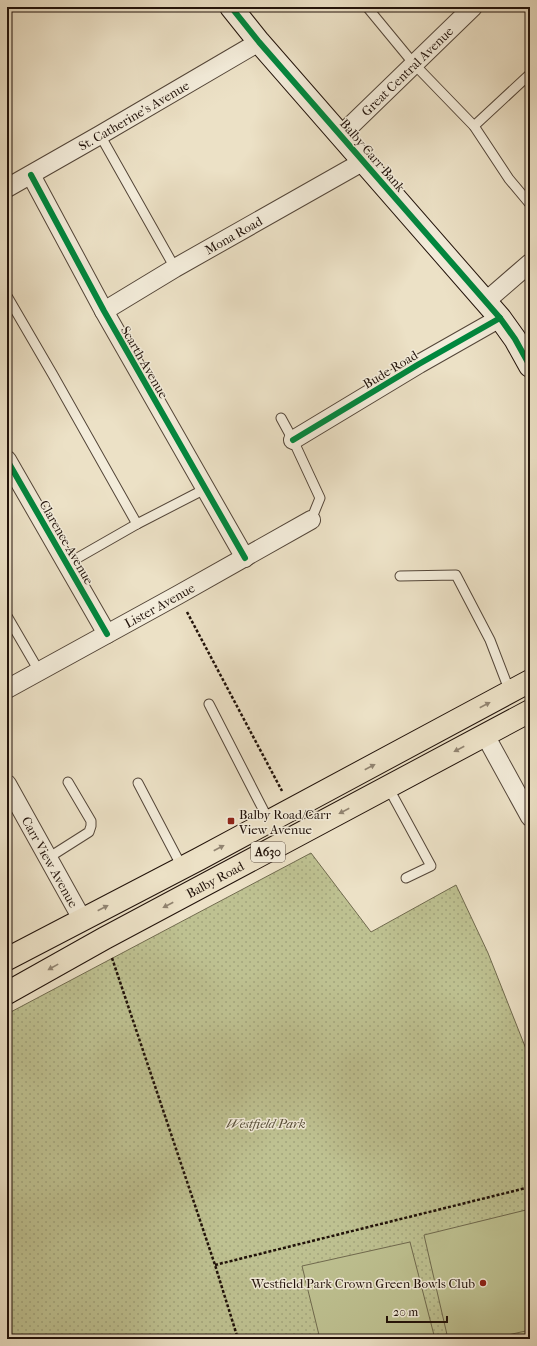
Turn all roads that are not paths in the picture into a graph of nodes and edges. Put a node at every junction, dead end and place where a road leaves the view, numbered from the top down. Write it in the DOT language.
graph roads {
  1 [pos="231,7"];
  2 [pos="367,7"];
  3 [pos="473,7"];
  4 [pos="259,42"];
  5 [pos="414,64"];
  6 [pos="530,74"];
  7 [pos="474,126"];
  8 [pos="100,135"];
  9 [pos="341,135"];
  10 [pos="364,161"];
  11 [pos="31,175"];
  12 [pos="7,188"];
  13 [pos="530,204"];
  14 [pos="530,263"];
  15 [pos="175,268"];
  16 [pos="7,296"];
  17 [pos="484,302"];
  18 [pos="104,311"];
  19 [pos="500,318"];
  20 [pos="530,366"];
  21 [pos="281,418"];
  22 [pos="293,440"];
  23 [pos="7,460"];
  24 [pos="205,489"];
  25 [pos="311,520"];
  26 [pos="137,524"];
  27 [pos="245,558"];
  28 [pos="67,564"];
  29 [pos="400,576"];
  30 [pos="7,616"];
  31 [pos="108,634"];
  32 [pos="39,671"];
  33 [pos="530,681"];
  34 [pos="7,689"];
  35 [pos="510,692"];
  36 [pos="209,704"];
  37 [pos="530,711"];
  38 [pos="485,735"];
  39 [pos="68,782"];
  40 [pos="138,783"];
  41 [pos="7,784"];
  42 [pos="388,788"];
  43 [pos="530,817"];
  44 [pos="269,821"];
  45 [pos="48,858"];
  46 [pos="182,867"];
  47 [pos="406,878"];
  48 [pos="82,919"];
  49 [pos="7,959"];
  50 [pos="7,993"];
  1 -- 4 [label="street, Balby Carr Bank"];
  2 -- 5 [label="lane"];
  3 -- 5 [label="street, Great Central Avenue"];
  4 -- 8 [label="street, St. Catherine's Avenue"];
  4 -- 9 [label="street, Balby Carr Bank"];
  5 -- 7 [label="lane"];
  5 -- 9 [label="street, Great Central Avenue"];
  6 -- 7 [label="lane"];
  7 -- 13 [label="lane"];
  8 -- 11 [label="street, St. Catherine's Avenue"];
  8 -- 15 [label="lane"];
  9 -- 10 [label="street, Balby Carr Bank"];
  10 -- 15 [label="street, Mona Road"];
  10 -- 17 [label="street, Balby Carr Bank"];
  11 -- 12 [label="street, St. Catherine's Avenue"];
  11 -- 18 [label="street, Scarth Avenue"];
  14 -- 17 [label="street"];
  15 -- 18 [label="street, Mona Road"];
  16 -- 26 [label="lane"];
  17 -- 19 [label="street, Balby Carr Bank"];
  18 -- 24 [label="street, Scarth Avenue"];
  19 -- 20 [label="street, Balby Carr Bank"];
  19 -- 22 [label="street, Bude Road"];
  21 -- 22 [label="lane"];
  22 -- 25 [label="lane"];
  23 -- 28 [label="street, Clarence Avenue"];
  24 -- 26 [label="lane"];
  24 -- 27 [label="street, Scarth Avenue"];
  25 -- 27 [label="street, Lister Avenue"];
  26 -- 28 [label="lane"];
  27 -- 31 [label="street, Lister Avenue"];
  28 -- 31 [label="street, Clarence Avenue"];
  29 -- 35 [label="lane"];
  30 -- 32 [label="lane"];
  31 -- 32 [label="street, Lister Avenue"];
  32 -- 34 [label="street, Lister Avenue"];
  33 -- 35 [label="main road, Balby Road / A630"];
  44 -- 35 [label="main road, Balby Road / A630, one-way"];
  36 -- 44 [label="lane"];
  37 -- 38 [label="main road, Balby Road / A630"];
  38 -- 42 [label="main road, Balby Road / A630, one-way"];
  38 -- 43 [label="street"];
  39 -- 45 [label="lane"];
  40 -- 46 [label="lane"];
  41 -- 45 [label="street, Carr View Avenue"];
  42 -- 47 [label="lane"];
  42 -- 50 [label="main road, Balby Road / A630, one-way"];
  46 -- 44 [label="main road, Balby Road / A630, one-way"];
  45 -- 48 [label="street, Carr View Avenue"];
  48 -- 46 [label="main road, Balby Road / A630, one-way"];
  48 -- 49 [label="main road, Balby Road / A630"];
}
